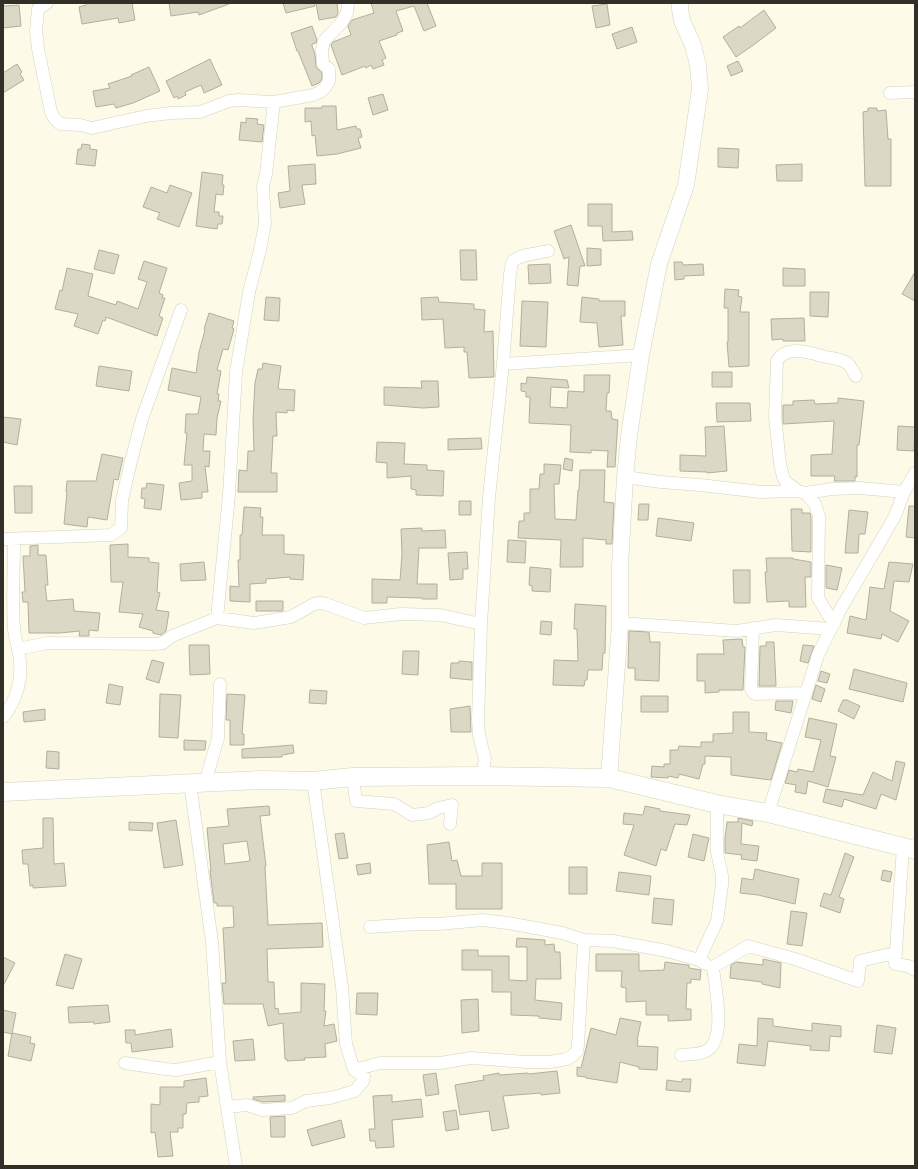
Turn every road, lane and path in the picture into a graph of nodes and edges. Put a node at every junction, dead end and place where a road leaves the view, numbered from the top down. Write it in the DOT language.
graph roads {
  1 [pos="48,3"];
  2 [pos="348,3"];
  3 [pos="680,3"];
  4 [pos="915,92"];
  5 [pos="890,93"];
  6 [pos="274,102"];
  7 [pos="548,251"];
  8 [pos="181,310"];
  9 [pos="641,355"];
  10 [pos="503,364"];
  11 [pos="856,376"];
  12 [pos="781,472"];
  13 [pos="915,473"];
  14 [pos="625,477"];
  15 [pos="772,492"];
  16 [pos="802,492"];
  17 [pos="904,492"];
  18 [pos="8,539"];
  19 [pos="217,618"];
  20 [pos="620,623"];
  21 [pos="481,624"];
  22 [pos="833,625"];
  23 [pos="753,628"];
  24 [pos="18,649"];
  25 [pos="220,684"];
  26 [pos="806,693"];
  27 [pos="3,717"];
  28 [pos="482,776"];
  29 [pos="353,777"];
  30 [pos="609,778"];
  31 [pos="313,780"];
  32 [pos="197,783"];
  33 [pos="3,792"];
  34 [pos="717,804"];
  35 [pos="768,813"];
  36 [pos="450,824"];
  37 [pos="909,848"];
  38 [pos="370,927"];
  39 [pos="584,940"];
  40 [pos="895,955"];
  41 [pos="699,960"];
  42 [pos="713,967"];
  43 [pos="915,970"];
  44 [pos="681,1055"];
  45 [pos="220,1062"];
  46 [pos="125,1063"];
  47 [pos="354,1070"];
  48 [pos="227,1107"];
  49 [pos="236,1166"];
  1 -- 6 [label="street"];
  2 -- 6 [label="street"];
  3 -- 9 [label="street"];
  4 -- 5 [label="street"];
  6 -- 19 [label="street"];
  7 -- 10 [label="street"];
  8 -- 18 [label="street"];
  9 -- 10 [label="street"];
  9 -- 14 [label="street"];
  10 -- 21 [label="street"];
  11 -- 12 [label="street"];
  12 -- 15 [label="street"];
  12 -- 16 [label="street"];
  13 -- 17 [label="street"];
  14 -- 15 [label="street"];
  14 -- 20 [label="street"];
  15 -- 16 [label="street"];
  16 -- 17 [label="street"];
  16 -- 22 [label="street"];
  17 -- 22 [label="street"];
  18 -- 24 [label="street"];
  19 -- 21 [label="street"];
  19 -- 24 [label="street"];
  20 -- 23 [label="street"];
  20 -- 30 [label="street"];
  21 -- 28 [label="street"];
  22 -- 23 [label="street"];
  22 -- 26 [label="street"];
  23 -- 26 [label="street"];
  24 -- 27 [label="street"];
  25 -- 32 [label="street"];
  26 -- 35 [label="street"];
  28 -- 29 [label="main road"];
  28 -- 30 [label="main road"];
  29 -- 31 [label="main road"];
  29 -- 36 [label="street"];
  30 -- 34 [label="main road"];
  31 -- 32 [label="main road"];
  31 -- 47 [label="street"];
  32 -- 33 [label="main road"];
  32 -- 45 [label="street"];
  34 -- 35 [label="main road"];
  34 -- 41 [label="street"];
  35 -- 37 [label="main road"];
  37 -- 40 [label="street"];
  38 -- 39 [label="street"];
  39 -- 41 [label="street"];
  39 -- 47 [label="street"];
  40 -- 42 [label="street"];
  40 -- 43 [label="street"];
  41 -- 42 [label="street"];
  42 -- 44 [label="street"];
  45 -- 46 [label="street"];
  45 -- 48 [label="street"];
  47 -- 48 [label="street"];
  48 -- 49 [label="street"];
}
